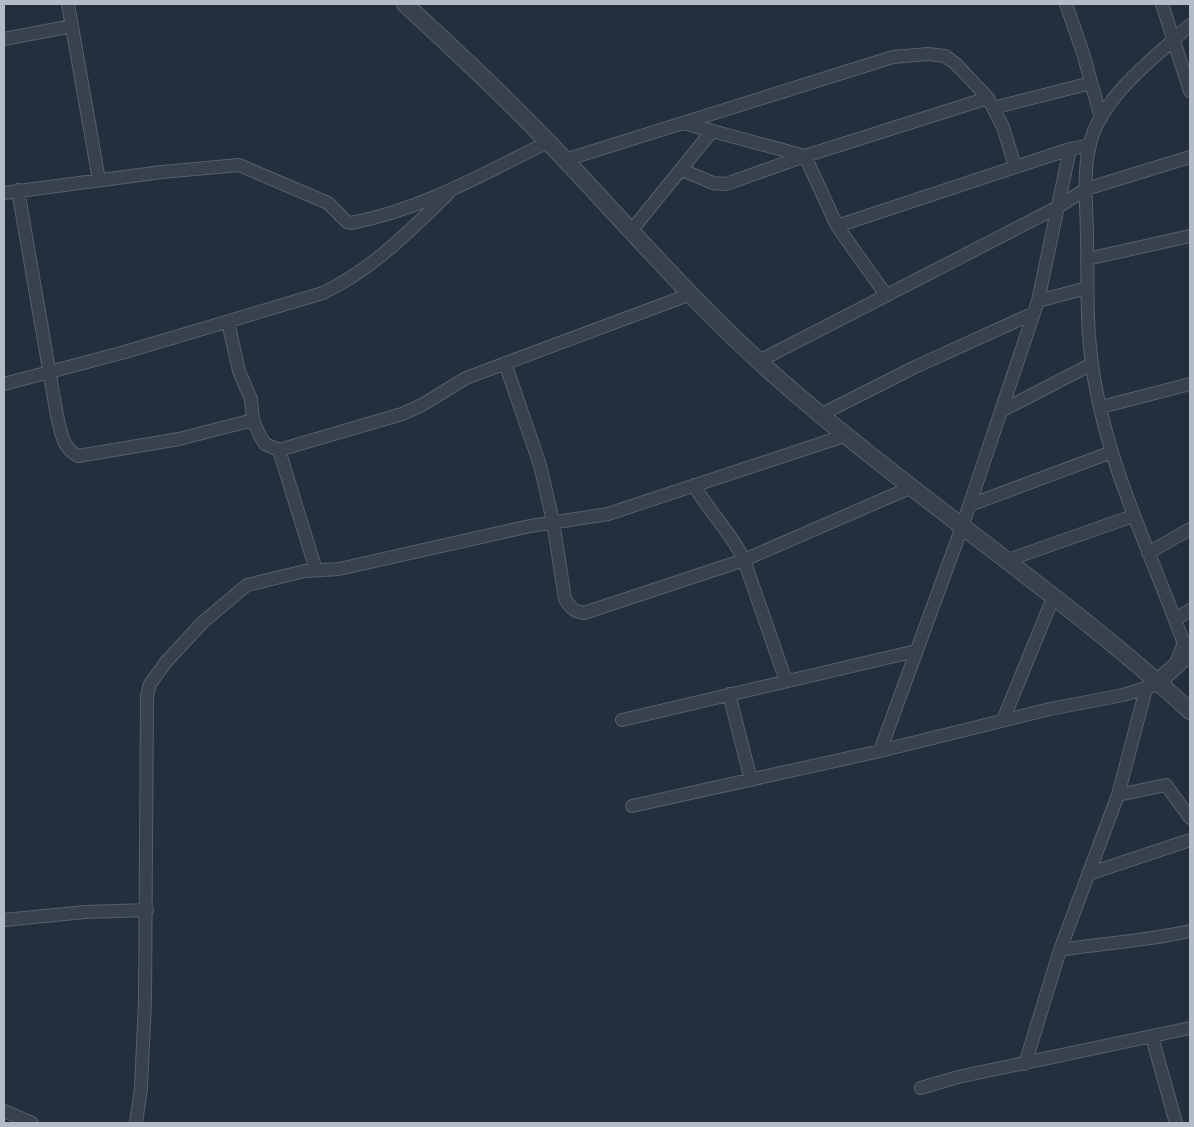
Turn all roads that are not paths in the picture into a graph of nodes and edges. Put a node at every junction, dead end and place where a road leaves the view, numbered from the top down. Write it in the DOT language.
graph roads {
  1 [pos="68,4"];
  2 [pos="405,4"];
  3 [pos="1066,4"];
  4 [pos="1162,4"];
  5 [pos="1190,25"];
  6 [pos="72,26"];
  7 [pos="4,39"];
  8 [pos="1174,40"];
  9 [pos="1091,83"];
  10 [pos="1190,91"];
  11 [pos="991,103"];
  12 [pos="1100,118"];
  13 [pos="682,122"];
  14 [pos="712,131"];
  15 [pos="548,142"];
  16 [pos="1090,145"];
  17 [pos="1070,149"];
  18 [pos="805,156"];
  19 [pos="1190,157"];
  20 [pos="565,160"];
  21 [pos="1015,166"];
  22 [pos="682,170"];
  23 [pos="100,180"];
  24 [pos="454,189"];
  25 [pos="1086,189"];
  26 [pos="18,190"];
  27 [pos="4,193"];
  28 [pos="1058,207"];
  29 [pos="837,226"];
  30 [pos="631,231"];
  31 [pos="1190,236"];
  32 [pos="1087,259"];
  33 [pos="1087,288"];
  34 [pos="691,294"];
  35 [pos="886,295"];
  36 [pos="1036,307"];
  37 [pos="228,322"];
  38 [pos="759,361"];
  39 [pos="505,363"];
  40 [pos="1092,364"];
  41 [pos="48,372"];
  42 [pos="4,384"];
  43 [pos="1190,384"];
  44 [pos="1101,407"];
  45 [pos="1001,410"];
  46 [pos="822,414"];
  47 [pos="253,420"];
  48 [pos="847,435"];
  49 [pos="279,450"];
  50 [pos="1112,452"];
  51 [pos="694,485"];
  52 [pos="912,487"];
  53 [pos="970,505"];
  54 [pos="1133,516"];
  55 [pos="553,521"];
  56 [pos="962,527"];
  57 [pos="1190,529"];
  58 [pos="1148,553"];
  59 [pos="744,560"];
  60 [pos="1005,560"];
  61 [pos="316,570"];
  62 [pos="1053,598"];
  63 [pos="1190,610"];
  64 [pos="1175,620"];
  65 [pos="1186,644"];
  66 [pos="916,651"];
  67 [pos="1190,661"];
  68 [pos="786,681"];
  69 [pos="1156,681"];
  70 [pos="729,694"];
  71 [pos="1190,694"];
  72 [pos="1190,711"];
  73 [pos="622,720"];
  74 [pos="1003,720"];
  75 [pos="880,751"];
  76 [pos="751,780"];
  77 [pos="1118,795"];
  78 [pos="632,806"];
  79 [pos="1190,818"];
  80 [pos="1190,840"];
  81 [pos="1088,874"];
  82 [pos="147,910"];
  83 [pos="4,920"];
  84 [pos="1190,931"];
  85 [pos="1060,950"];
  86 [pos="1190,1028"];
  87 [pos="1152,1037"];
  88 [pos="1025,1064"];
  89 [pos="921,1088"];
  90 [pos="4,1111"];
  91 [pos="11,1120"];
  92 [pos="32,1123"];
  93 [pos="136,1123"];
  94 [pos="1176,1123"];
  1 -- 6 [label="street"];
  2 -- 15 [label="street"];
  3 -- 9 [label="street"];
  4 -- 8 [label="street"];
  5 -- 8 [label="street"];
  6 -- 7 [label="street"];
  6 -- 23 [label="street"];
  8 -- 10 [label="street"];
  8 -- 12 [label="street"];
  9 -- 11 [label="street"];
  9 -- 12 [label="street"];
  11 -- 13 [label="street"];
  11 -- 18 [label="street"];
  11 -- 21 [label="street"];
  12 -- 16 [label="street"];
  13 -- 14 [label="street"];
  13 -- 20 [label="street"];
  14 -- 18 [label="street"];
  14 -- 22 [label="street"];
  15 -- 20 [label="street"];
  15 -- 24 [label="street"];
  16 -- 17 [label="street"];
  16 -- 25 [label="street"];
  17 -- 21 [label="street"];
  17 -- 28 [label="street"];
  18 -- 22 [label="street"];
  18 -- 29 [label="street"];
  19 -- 25 [label="street"];
  20 -- 30 [label="street"];
  21 -- 29 [label="street"];
  22 -- 30 [label="street"];
  23 -- 24 [label="street"];
  23 -- 26 [label="street"];
  24 -- 37 [label="street"];
  25 -- 28 [label="street"];
  25 -- 32 [label="street"];
  26 -- 27 [label="street"];
  26 -- 41 [label="street"];
  28 -- 35 [label="street"];
  28 -- 36 [label="street"];
  29 -- 35 [label="street"];
  30 -- 34 [label="street"];
  31 -- 32 [label="street"];
  32 -- 33 [label="street"];
  33 -- 36 [label="street"];
  33 -- 40 [label="street"];
  34 -- 38 [label="street"];
  34 -- 39 [label="street"];
  35 -- 38 [label="street"];
  36 -- 45 [label="street"];
  36 -- 46 [label="street"];
  37 -- 41 [label="street"];
  37 -- 47 [label="street"];
  38 -- 46 [label="street"];
  39 -- 49 [label="street"];
  39 -- 55 [label="street"];
  40 -- 44 [label="street"];
  40 -- 45 [label="street"];
  41 -- 42 [label="street"];
  41 -- 47 [label="street"];
  43 -- 44 [label="street"];
  44 -- 50 [label="street"];
  45 -- 53 [label="street"];
  46 -- 48 [label="street"];
  47 -- 49 [label="street"];
  48 -- 51 [label="street"];
  48 -- 52 [label="street"];
  49 -- 61 [label="street"];
  50 -- 53 [label="street"];
  50 -- 54 [label="street"];
  51 -- 55 [label="street"];
  51 -- 59 [label="street"];
  52 -- 56 [label="street"];
  52 -- 59 [label="street"];
  53 -- 56 [label="street"];
  54 -- 58 [label="street"];
  54 -- 60 [label="street"];
  55 -- 59 [label="street"];
  55 -- 61 [label="street"];
  56 -- 60 [label="street"];
  56 -- 66 [label="street"];
  57 -- 58 [label="street"];
  58 -- 64 [label="street"];
  59 -- 68 [label="street"];
  60 -- 62 [label="street"];
  61 -- 82 [label="street"];
  62 -- 69 [label="street"];
  62 -- 74 [label="street"];
  63 -- 64 [label="street"];
  64 -- 65 [label="street"];
  65 -- 67 [label="street"];
  65 -- 69 [label="street"];
  66 -- 68 [label="street"];
  66 -- 75 [label="street"];
  68 -- 70 [label="street"];
  69 -- 71 [label="street"];
  69 -- 72 [label="street"];
  69 -- 74 [label="street"];
  69 -- 77 [label="street"];
  70 -- 73 [label="street"];
  70 -- 76 [label="street"];
  74 -- 75 [label="street"];
  75 -- 76 [label="street"];
  76 -- 78 [label="street"];
  77 -- 79 [label="street"];
  77 -- 81 [label="street"];
  80 -- 81 [label="street"];
  81 -- 85 [label="street"];
  82 -- 83 [label="street"];
  82 -- 93 [label="street"];
  84 -- 85 [label="street"];
  85 -- 88 [label="street"];
  86 -- 87 [label="street"];
  87 -- 88 [label="street"];
  87 -- 94 [label="street"];
  88 -- 89 [label="street"];
  90 -- 91 [label="street"];
  91 -- 92 [label="street"];
}
